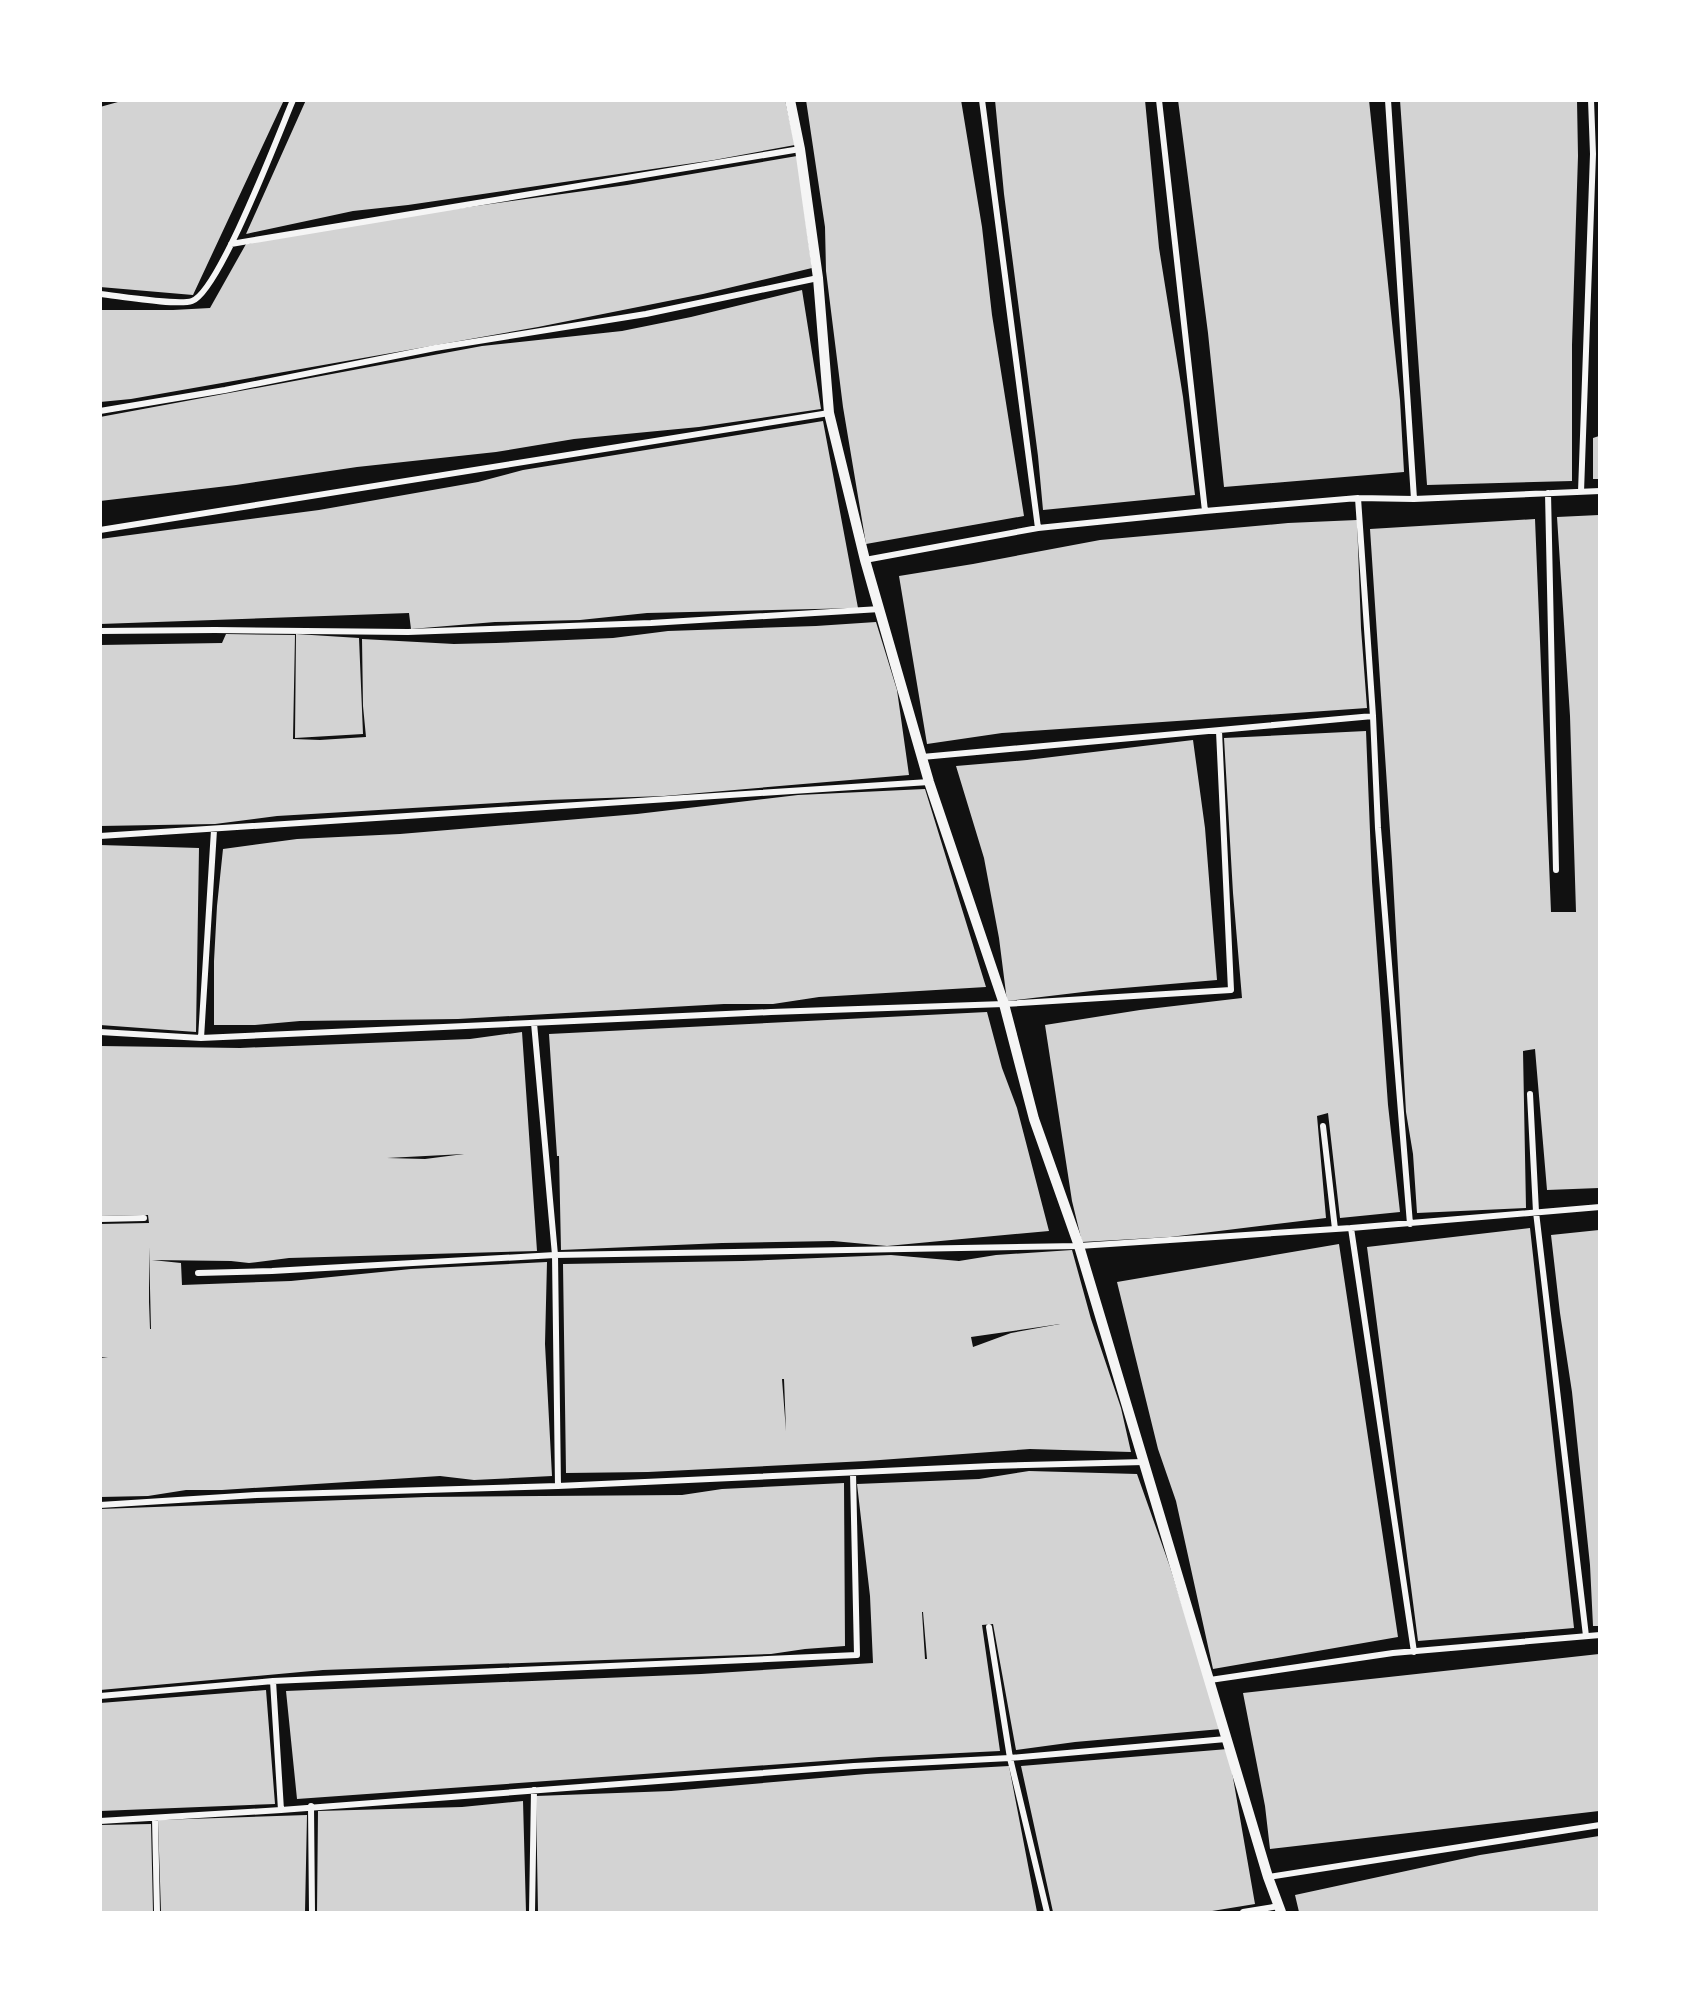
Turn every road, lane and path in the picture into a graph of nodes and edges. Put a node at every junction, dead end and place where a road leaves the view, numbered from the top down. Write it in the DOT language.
graph roads {
  1 [pos="293,100"];
  2 [pos="790,100"];
  3 [pos="982,100"];
  4 [pos="1159,100"];
  5 [pos="1388,100"];
  6 [pos="1591,100"];
  7 [pos="800,149"];
  8 [pos="1596,154"];
  9 [pos="231,244"];
  10 [pos="818,278"];
  11 [pos="100,294"];
  12 [pos="100,411"];
  13 [pos="828,413"];
  14 [pos="1599,491"];
  15 [pos="1581,492"];
  16 [pos="1548,493"];
  17 [pos="1358,498"];
  18 [pos="1414,499"];
  19 [pos="1205,512"];
  20 [pos="1038,528"];
  21 [pos="100,530"];
  22 [pos="865,560"];
  23 [pos="880,609"];
  24 [pos="100,632"];
  25 [pos="1373,716"];
  26 [pos="1219,731"];
  27 [pos="922,757"];
  28 [pos="929,782"];
  29 [pos="214,830"];
  30 [pos="100,836"];
  31 [pos="1556,870"];
  32 [pos="1004,1004"];
  33 [pos="534,1023"];
  34 [pos="100,1032"];
  35 [pos="201,1038"];
  36 [pos="1530,1094"];
  37 [pos="1323,1126"];
  38 [pos="1599,1208"];
  39 [pos="1536,1212"];
  40 [pos="144,1218"];
  41 [pos="100,1219"];
  42 [pos="1410,1224"];
  43 [pos="1351,1228"];
  44 [pos="1335,1229"];
  45 [pos="1079,1246"];
  46 [pos="555,1255"];
  47 [pos="198,1273"];
  48 [pos="1144,1462"];
  49 [pos="853,1473"];
  50 [pos="558,1486"];
  51 [pos="100,1505"];
  52 [pos="989,1627"];
  53 [pos="1599,1635"];
  54 [pos="1586,1636"];
  55 [pos="1414,1652"];
  56 [pos="1210,1680"];
  57 [pos="273,1681"];
  58 [pos="100,1696"];
  59 [pos="1226,1739"];
  60 [pos="1010,1758"];
  61 [pos="534,1790"];
  62 [pos="311,1806"];
  63 [pos="281,1810"];
  64 [pos="155,1818"];
  65 [pos="100,1821"];
  66 [pos="1599,1825"];
  67 [pos="1268,1877"];
  68 [pos="1280,1909"];
  69 [pos="157,1912"];
  70 [pos="312,1912"];
  71 [pos="532,1912"];
  72 [pos="1047,1912"];
  73 [pos="1243,1912"];
  1 -- 9 [label="street"];
  2 -- 7 [label="street"];
  3 -- 20 [label="street"];
  4 -- 19 [label="street"];
  5 -- 18 [label="street"];
  6 -- 8 [label="street"];
  7 -- 9 [label="street"];
  7 -- 10 [label="street"];
  8 -- 15 [label="street"];
  9 -- 11 [label="street"];
  10 -- 12 [label="street"];
  10 -- 13 [label="street"];
  13 -- 21 [label="street"];
  13 -- 22 [label="street"];
  14 -- 15 [label="street"];
  15 -- 16 [label="street"];
  16 -- 18 [label="street"];
  16 -- 31 [label="street"];
  17 -- 18 [label="street"];
  17 -- 19 [label="street"];
  17 -- 25 [label="street"];
  19 -- 20 [label="street"];
  20 -- 22 [label="street"];
  22 -- 23 [label="street"];
  23 -- 24 [label="street"];
  23 -- 27 [label="street"];
  25 -- 26 [label="street"];
  25 -- 42 [label="street"];
  26 -- 27 [label="street"];
  26 -- 32 [label="street"];
  27 -- 28 [label="street"];
  28 -- 29 [label="street"];
  28 -- 32 [label="street"];
  29 -- 30 [label="street"];
  29 -- 35 [label="street"];
  32 -- 33 [label="street"];
  32 -- 45 [label="street"];
  33 -- 35 [label="street"];
  33 -- 46 [label="street"];
  34 -- 35 [label="street"];
  36 -- 39 [label="street"];
  37 -- 44 [label="street"];
  38 -- 39 [label="street"];
  39 -- 42 [label="street"];
  39 -- 54 [label="street"];
  40 -- 41 [label="street"];
  42 -- 43 [label="street"];
  43 -- 44 [label="street"];
  43 -- 55 [label="street"];
  44 -- 45 [label="street"];
  45 -- 46 [label="street"];
  45 -- 48 [label="street"];
  46 -- 47 [label="street"];
  46 -- 50 [label="street"];
  48 -- 49 [label="street"];
  48 -- 56 [label="street"];
  49 -- 50 [label="street"];
  49 -- 57 [label="street"];
  50 -- 51 [label="street"];
  52 -- 60 [label="street"];
  53 -- 54 [label="street"];
  54 -- 55 [label="street"];
  55 -- 56 [label="street"];
  56 -- 59 [label="street"];
  57 -- 58 [label="street"];
  57 -- 63 [label="street"];
  59 -- 60 [label="street"];
  59 -- 67 [label="street"];
  60 -- 61 [label="street"];
  60 -- 72 [label="street"];
  61 -- 62 [label="street"];
  61 -- 71 [label="street"];
  62 -- 63 [label="street"];
  62 -- 70 [label="street"];
  63 -- 64 [label="street"];
  64 -- 65 [label="street"];
  64 -- 69 [label="street"];
  66 -- 67 [label="street"];
  67 -- 68 [label="street"];
  68 -- 73 [label="street"];
}
